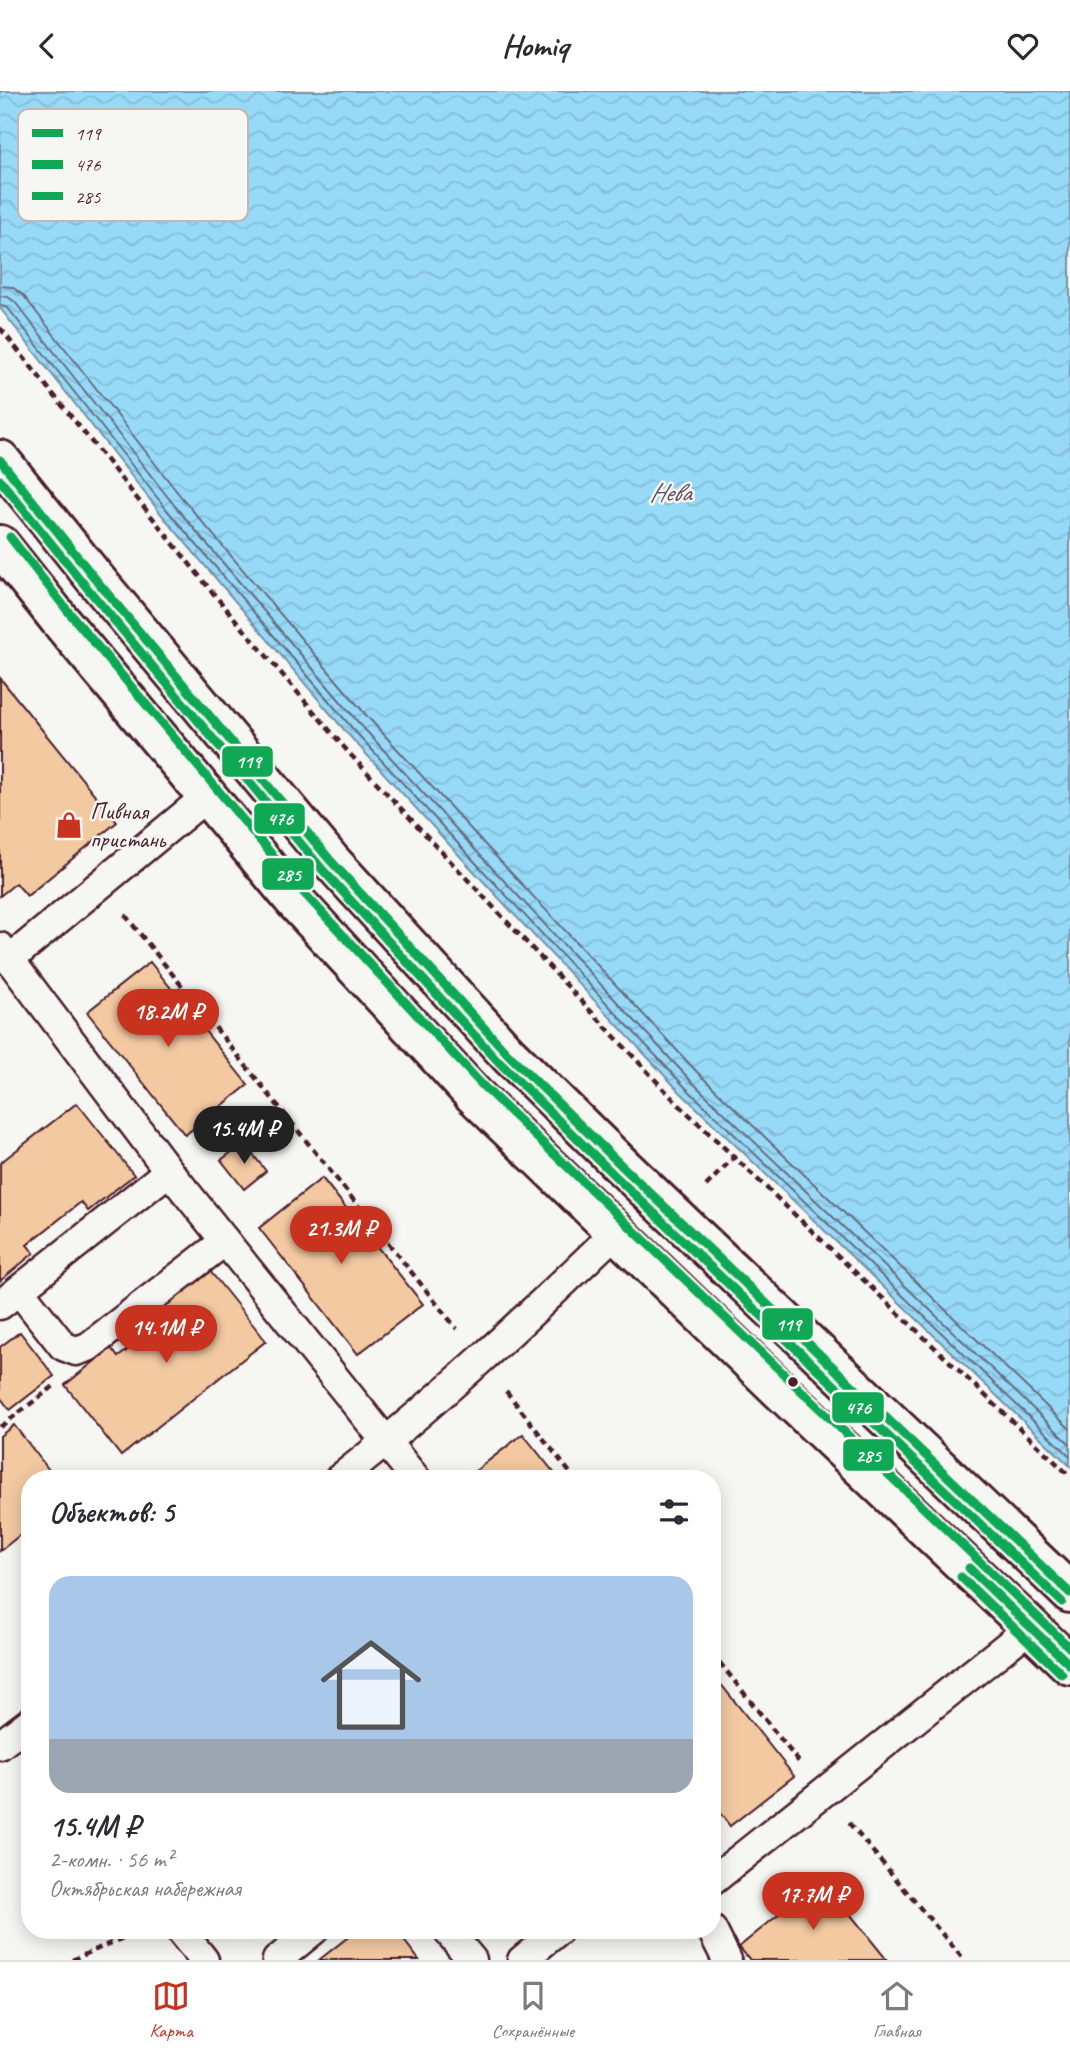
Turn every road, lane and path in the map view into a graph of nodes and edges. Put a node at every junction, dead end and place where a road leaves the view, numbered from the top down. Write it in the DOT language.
graph roads {
  1 [pos="0,328"];
  2 [pos="0,460"];
  3 [pos="0,545"];
  4 [pos="206,797"];
  5 [pos="100,885"];
  6 [pos="4,953"];
  7 [pos="734,1157"];
  8 [pos="169,1171"];
  9 [pos="701,1192"];
  10 [pos="616,1232"];
  11 [pos="225,1241"];
  12 [pos="10,1297"];
  13 [pos="76,1352"];
  14 [pos="481,1359"];
  15 [pos="0,1427"];
  16 [pos="386,1442"];
  17 [pos="350,1470"];
  18 [pos="409,1470"];
  19 [pos="568,1470"];
  20 [pos="1070,1476"];
  21 [pos="1070,1593"];
  22 [pos="1031,1627"];
  23 [pos="1070,1665"];
  24 [pos="21,1728"];
  25 [pos="0,1745"];
  26 [pos="721,1874"];
  27 [pos="120,1939"];
  28 [pos="187,1939"];
  29 [pos="303,1939"];
  30 [pos="454,1939"];
  31 [pos="548,1939"];
  32 [pos="716,1939"];
  33 [pos="72,1960"];
  34 [pos="204,1960"];
  35 [pos="276,1960"];
  36 [pos="472,1960"];
  37 [pos="522,1960"];
  38 [pos="727,1960"];
  1 -- 7 [label="path"];
  2 -- 21 [label="main road"];
  3 -- 4 [label="main road"];
  4 -- 5 [label="lane"];
  4 -- 10 [label="main road"];
  5 -- 6 [label="lane"];
  5 -- 14 [label="path"];
  6 -- 8 [label="lane"];
  7 -- 9 [label="path"];
  7 -- 20 [label="path"];
  8 -- 11 [label="lane"];
  8 -- 12 [label="lane"];
  10 -- 14 [label="lane"];
  10 -- 22 [label="main road"];
  11 -- 13 [label="lane"];
  11 -- 16 [label="lane"];
  12 -- 13 [label="lane"];
  13 -- 15 [label="path"];
  14 -- 16 [label="lane"];
  14 -- 19 [label="path"];
  16 -- 17 [label="lane"];
  16 -- 18 [label="lane"];
  22 -- 23 [label="main road"];
  22 -- 26 [label="lane"];
  24 -- 25 [label="lane"];
  27 -- 33 [label="path"];
  28 -- 34 [label="lane"];
  29 -- 35 [label="lane"];
  30 -- 36 [label="lane"];
  31 -- 37 [label="lane"];
  32 -- 38 [label="lane"];
}
